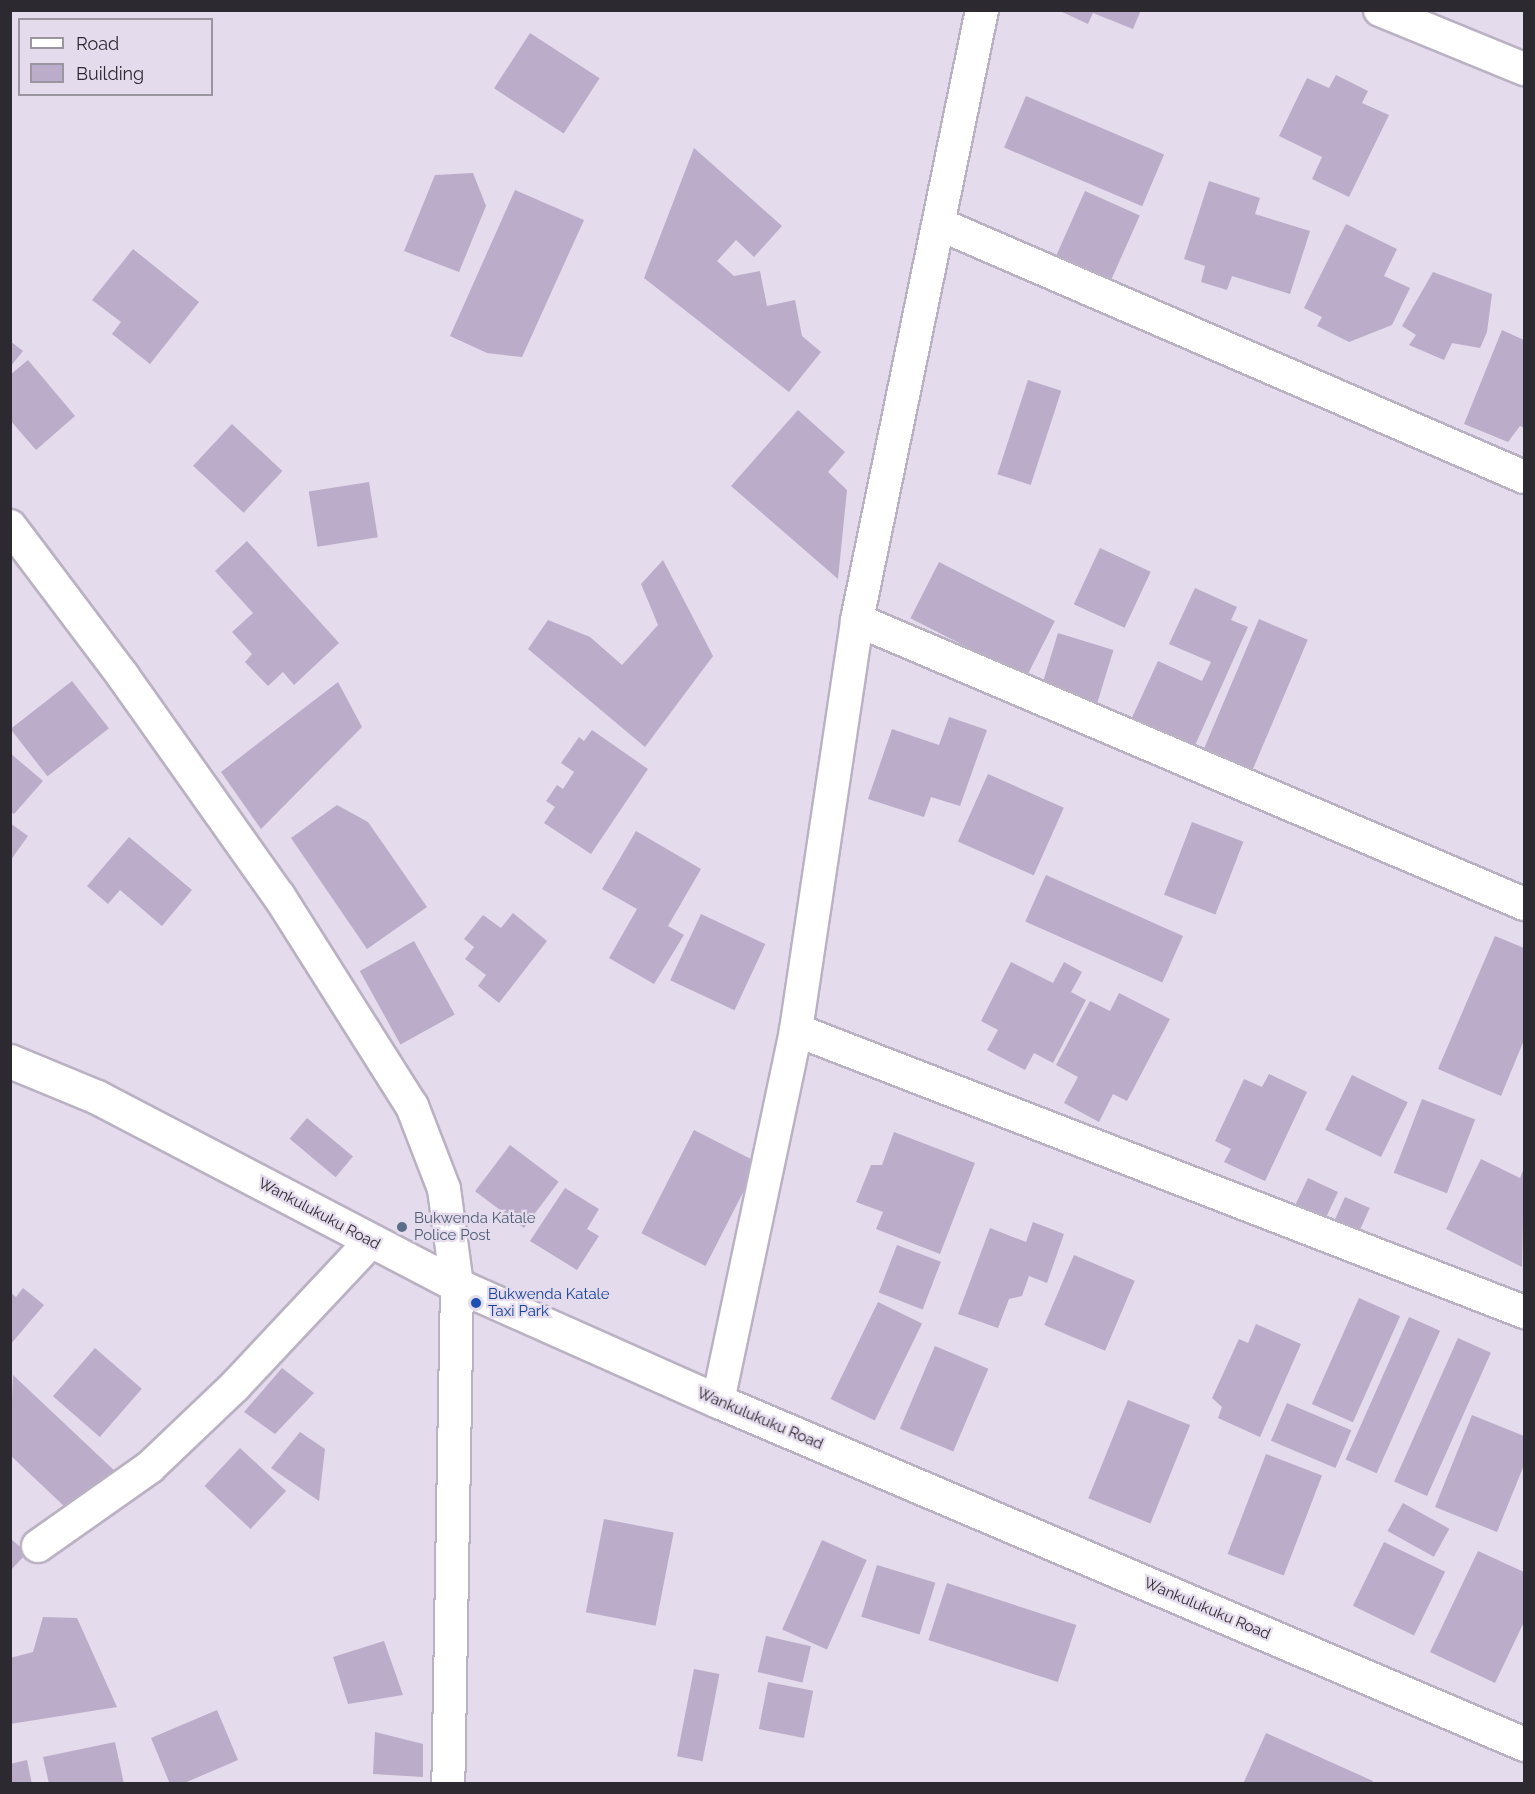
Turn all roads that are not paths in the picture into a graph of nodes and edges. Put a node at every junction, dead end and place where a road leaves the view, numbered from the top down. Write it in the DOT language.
graph roads {
  1 [pos="982,10"];
  2 [pos="1380,10"];
  3 [pos="1524,69"];
  4 [pos="939,224"];
  5 [pos="1524,477"];
  6 [pos="10,526"];
  7 [pos="857,620"];
  8 [pos="1524,904"];
  9 [pos="796,1030"];
  10 [pos="10,1061"];
  11 [pos="371,1241"];
  12 [pos="457,1285"];
  13 [pos="1524,1312"];
  14 [pos="718,1401"];
  15 [pos="38,1546"];
  16 [pos="1524,1744"];
  17 [pos="448,1784"];
  1 -- 4 [label="street"];
  2 -- 3 [label="street"];
  4 -- 5 [label="street"];
  4 -- 7 [label="street"];
  6 -- 12 [label="street"];
  7 -- 8 [label="street"];
  7 -- 9 [label="street"];
  9 -- 13 [label="street"];
  9 -- 14 [label="street"];
  10 -- 11 [label="main road, Wankulukuku Road"];
  11 -- 12 [label="main road, Wankulukuku Road"];
  11 -- 15 [label="street"];
  12 -- 14 [label="main road, Wankulukuku Road"];
  12 -- 17 [label="street"];
  14 -- 16 [label="main road, Wankulukuku Road"];
}
